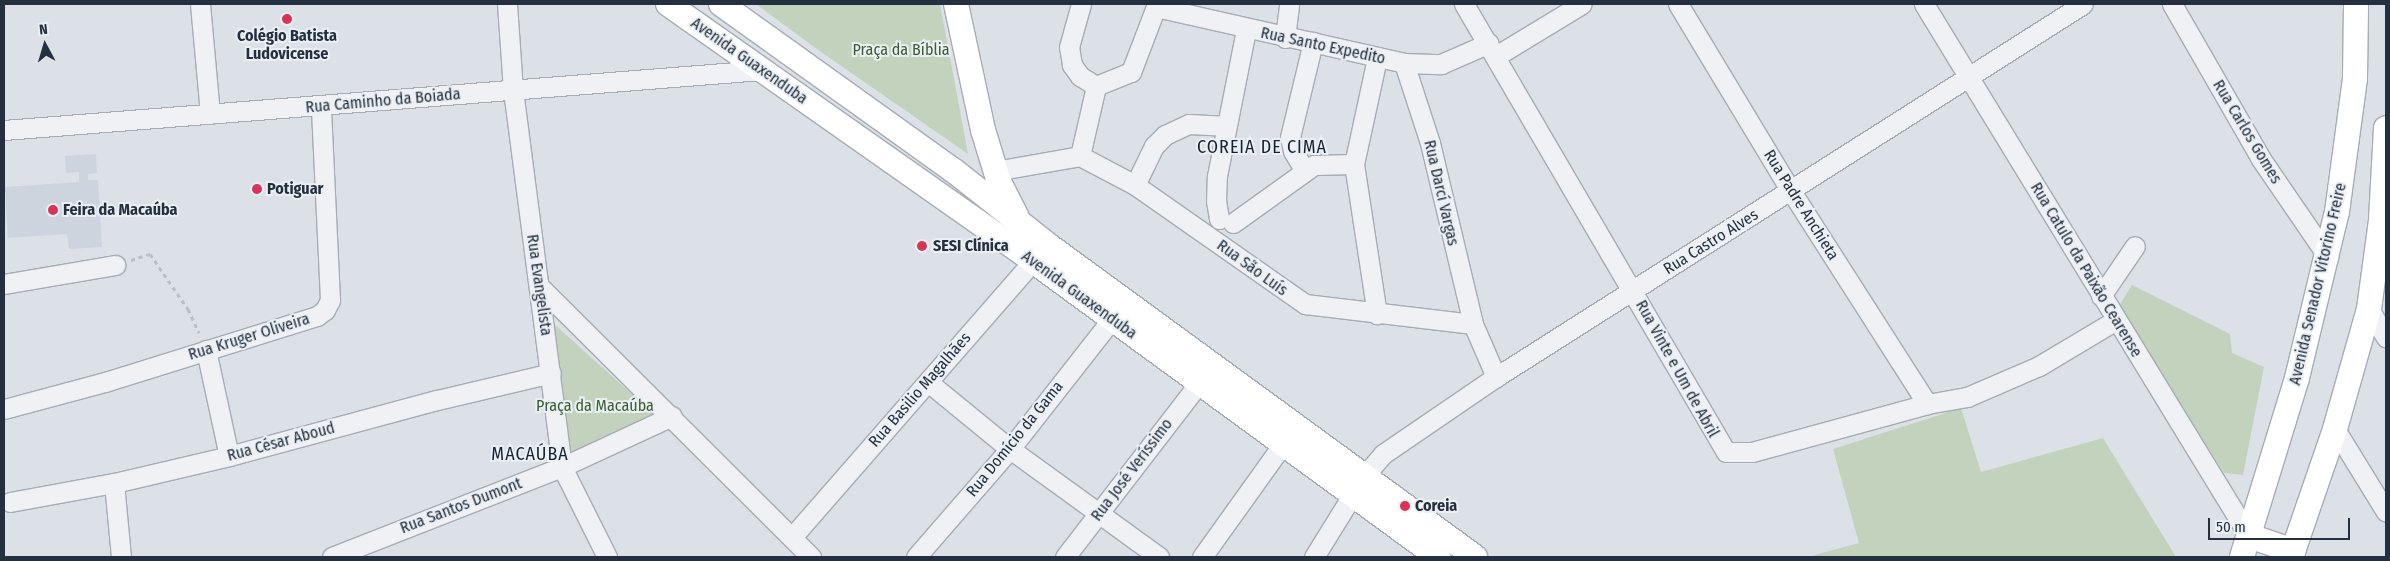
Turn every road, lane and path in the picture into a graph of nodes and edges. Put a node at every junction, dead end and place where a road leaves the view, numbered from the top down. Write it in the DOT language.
graph roads {
  1 [pos="200,4"];
  2 [pos="507,4"];
  3 [pos="668,4"];
  4 [pos="721,4"];
  5 [pos="956,4"];
  6 [pos="1080,4"];
  7 [pos="1289,4"];
  8 [pos="1464,4"];
  9 [pos="1582,4"];
  10 [pos="1678,4"];
  11 [pos="1924,4"];
  12 [pos="2083,4"];
  13 [pos="2172,4"];
  14 [pos="2356,4"];
  15 [pos="1157,6"];
  16 [pos="1246,30"];
  17 [pos="1285,38"];
  18 [pos="1312,42"];
  19 [pos="1492,49"];
  20 [pos="1377,58"];
  21 [pos="1404,63"];
  22 [pos="761,70"];
  23 [pos="1967,76"];
  24 [pos="1096,86"];
  25 [pos="513,90"];
  26 [pos="321,107"];
  27 [pos="210,114"];
  28 [pos="1224,126"];
  29 [pos="2386,128"];
  30 [pos="4,130"];
  31 [pos="1080,156"];
  32 [pos="1354,164"];
  33 [pos="953,170"];
  34 [pos="995,171"];
  35 [pos="1305,171"];
  36 [pos="1135,185"];
  37 [pos="1791,191"];
  38 [pos="1020,224"];
  39 [pos="2135,246"];
  40 [pos="1040,253"];
  41 [pos="2328,257"];
  42 [pos="115,265"];
  43 [pos="4,284"];
  44 [pos="540,287"];
  45 [pos="1634,291"];
  46 [pos="2101,296"];
  47 [pos="2369,309"];
  48 [pos="1377,314"];
  49 [pos="1112,319"];
  50 [pos="2116,320"];
  51 [pos="1473,324"];
  52 [pos="2385,332"];
  53 [pos="206,350"];
  54 [pos="551,373"];
  55 [pos="1496,378"];
  56 [pos="928,382"];
  57 [pos="1199,383"];
  58 [pos="1927,404"];
  59 [pos="4,409"];
  60 [pos="672,416"];
  61 [pos="2336,429"];
  62 [pos="1283,444"];
  63 [pos="1010,449"];
  64 [pos="230,456"];
  65 [pos="562,467"];
  66 [pos="114,483"];
  67 [pos="1359,486"];
  68 [pos="10,502"];
  69 [pos="2386,512"];
  70 [pos="1099,513"];
  71 [pos="793,536"];
  72 [pos="2245,547"];
  73 [pos="2292,554"];
  74 [pos="122,557"];
  75 [pos="332,557"];
  76 [pos="607,557"];
  77 [pos="811,557"];
  78 [pos="916,557"];
  79 [pos="1065,557"];
  80 [pos="1159,557"];
  81 [pos="1202,557"];
  82 [pos="1314,557"];
  83 [pos="1438,557"];
  84 [pos="1475,557"];
  1 -- 27 [label="street"];
  2 -- 25 [label="street, Rua Evangelista"];
  3 -- 22 [label="main road, Avenida Guaxenduba"];
  4 -- 33 [label="main road, Avenida Guaxenduba"];
  5 -- 34 [label="main road"];
  6 -- 24 [label="street"];
  7 -- 17 [label="street"];
  8 -- 19 [label="street, Rua Vinte e Um de Abril"];
  9 -- 19 [label="street, Rua Santo Expedito"];
  10 -- 37 [label="street, Rua Padre Anchieta"];
  11 -- 23 [label="street, Rua Catulo da Paixão Cearense"];
  12 -- 23 [label="street, Rua Castro Alves"];
  13 -- 41 [label="street, Rua Carlos Gomes"];
  14 -- 41 [label="main road, Avenida Senador Vitorino Freire"];
  15 -- 16 [label="street, Rua Santo Expedito"];
  15 -- 24 [label="street"];
  16 -- 17 [label="street, Rua Santo Expedito"];
  16 -- 28 [label="street"];
  17 -- 18 [label="street, Rua Santo Expedito"];
  18 -- 20 [label="street, Rua Santo Expedito"];
  18 -- 35 [label="street"];
  19 -- 21 [label="street, Rua Santo Expedito"];
  19 -- 45 [label="street, Rua Vinte e Um de Abril"];
  20 -- 21 [label="street, Rua Santo Expedito"];
  20 -- 32 [label="street"];
  21 -- 51 [label="street, Rua Darcí Vargas"];
  22 -- 25 [label="street, Rua Caminho da Boiada"];
  22 -- 33 [label="main road"];
  22 -- 40 [label="main road, Avenida Guaxenduba"];
  23 -- 37 [label="street, Rua Castro Alves"];
  23 -- 46 [label="street, Rua Catulo da Paixão Cearense"];
  24 -- 31 [label="street"];
  25 -- 26 [label="street, Rua Caminho da Boiada"];
  25 -- 44 [label="street, Rua Evangelista"];
  26 -- 27 [label="street, Rua Caminho da Boiada"];
  26 -- 53 [label="street, Rua Kruger Oliveira"];
  27 -- 30 [label="street, Rua Caminho da Boiada"];
  28 -- 35 [label="street"];
  28 -- 36 [label="street"];
  29 -- 47 [label="main road"];
  31 -- 34 [label="street"];
  31 -- 36 [label="street, Rua São Luís"];
  32 -- 35 [label="street"];
  32 -- 48 [label="street"];
  33 -- 38 [label="main road, Avenida Guaxenduba"];
  34 -- 38 [label="main road"];
  36 -- 48 [label="street, Rua São Luís"];
  37 -- 45 [label="street, Rua Castro Alves"];
  37 -- 58 [label="street, Rua Padre Anchieta"];
  38 -- 40 [label="main road, Avenida Guaxenduba"];
  39 -- 46 [label="street"];
  40 -- 49 [label="main road, Avenida Guaxenduba"];
  40 -- 56 [label="street, Rua Basilio Magalhães"];
  40 -- 67 [label="main road, Avenida Guaxenduba"];
  41 -- 72 [label="main road, Avenida Senador Vitorino Freire"];
  42 -- 43 [label="street"];
  42 -- 53 [label="path"];
  44 -- 54 [label="street, Rua Evangelista"];
  44 -- 60 [label="street"];
  45 -- 55 [label="street, Rua Castro Alves"];
  45 -- 58 [label="street, Rua Vinte e Um de Abril"];
  46 -- 50 [label="street, Rua Catulo da Paixão Cearense"];
  47 -- 52 [label="street"];
  47 -- 61 [label="main road"];
  48 -- 51 [label="street, Rua São Luís"];
  49 -- 57 [label="main road, Avenida Guaxenduba"];
  49 -- 63 [label="street, Rua Domício da Gama"];
  50 -- 58 [label="street, Rua Vinte e Um de Abril"];
  50 -- 72 [label="street, Rua Catulo da Paixão Cearense"];
  51 -- 55 [label="street"];
  53 -- 59 [label="street, Rua Kruger Oliveira"];
  53 -- 64 [label="street"];
  54 -- 64 [label="street, Rua César Aboud"];
  54 -- 65 [label="street, Rua Evangelista"];
  55 -- 67 [label="street, Rua Castro Alves"];
  56 -- 63 [label="street"];
  56 -- 71 [label="street, Rua Basilio Magalhães"];
  57 -- 62 [label="main road, Avenida Guaxenduba"];
  57 -- 70 [label="street, Rua José Veríssimo"];
  60 -- 65 [label="street, Rua Santos Dumont"];
  60 -- 71 [label="street"];
  61 -- 69 [label="street"];
  61 -- 73 [label="main road"];
  62 -- 67 [label="main road, Avenida Guaxenduba"];
  62 -- 81 [label="street"];
  63 -- 70 [label="street"];
  63 -- 78 [label="street, Rua Domício da Gama"];
  64 -- 66 [label="street, Rua César Aboud"];
  65 -- 75 [label="street, Rua Santos Dumont"];
  65 -- 76 [label="street, Rua Evangelista"];
  66 -- 68 [label="street, Rua César Aboud"];
  66 -- 74 [label="street"];
  67 -- 82 [label="street, Rua Castro Alves"];
  67 -- 83 [label="main road, Avenida Guaxenduba"];
  67 -- 84 [label="main road, Avenida Guaxenduba"];
  70 -- 79 [label="street, Rua José Veríssimo"];
  70 -- 80 [label="street"];
  71 -- 77 [label="street"];
  72 -- 73 [label="main road"];
}
